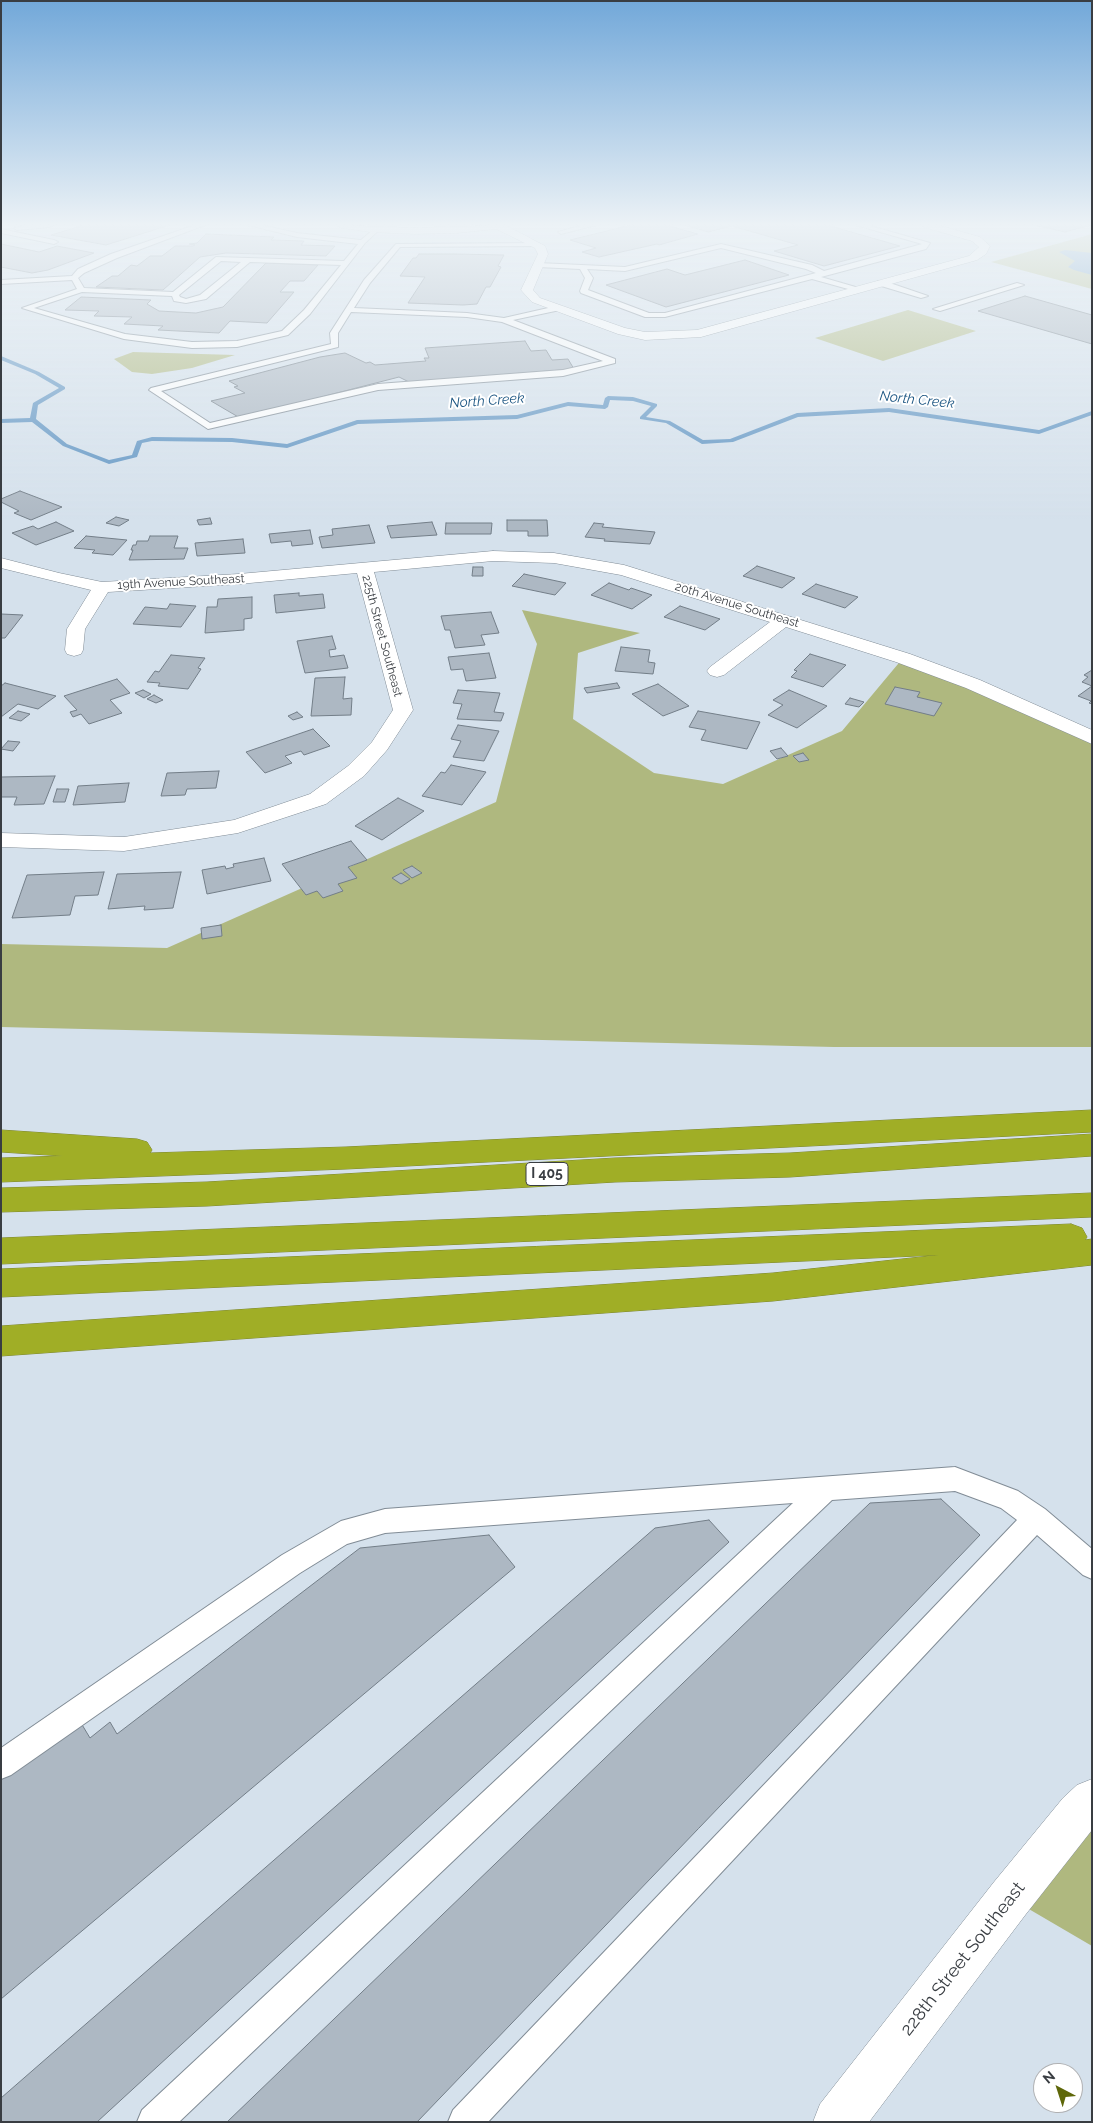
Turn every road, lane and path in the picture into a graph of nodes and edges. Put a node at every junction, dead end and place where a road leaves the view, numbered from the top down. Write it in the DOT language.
graph roads {
  1 [pos="82,324"];
  2 [pos="293,324"];
  3 [pos="340,324"];
  4 [pos="515,324"];
  5 [pos="602,324"];
  6 [pos="733,324"];
  7 [pos="1,564"];
  8 [pos="364,568"];
  9 [pos="102,587"];
  10 [pos="784,620"];
  11 [pos="74,650"];
  12 [pos="717,671"];
  13 [pos="1092,738"];
  14 [pos="1,840"];
  15 [pos="1092,1121"];
  16 [pos="1,1141"];
  17 [pos="1092,1145"];
  18 [pos="346,1158"];
  19 [pos="1,1170"];
  20 [pos="1,1200"];
  21 [pos="1092,1205"];
  22 [pos="1092,1236"];
  23 [pos="1,1251"];
  24 [pos="1092,1252"];
  25 [pos="1,1283"];
  26 [pos="1,1341"];
  27 [pos="826,1489"];
  28 [pos="1036,1518"];
  29 [pos="1092,1566"];
  30 [pos="1,1765"];
  31 [pos="1092,1800"];
  32 [pos="154,2122"];
  33 [pos="465,2122"];
  34 [pos="838,2122"];
  1 -- 2 [label="lane"];
  3 -- 4 [label="lane"];
  5 -- 6 [label="street"];
  7 -- 9 [label="street, 19th Avenue Southeast"];
  8 -- 9 [label="street, 19th Avenue Southeast"];
  8 -- 10 [label="street, 20th Avenue Southeast"];
  8 -- 14 [label="street, 225th Street Southeast"];
  9 -- 11 [label="street"];
  10 -- 12 [label="street"];
  10 -- 13 [label="street, 20th Avenue Southeast"];
  15 -- 18 [label="highway, I 405"];
  16 -- 18 [label="highway"];
  17 -- 20 [label="highway, I 405"];
  18 -- 19 [label="highway, I 405"];
  21 -- 23 [label="highway"];
  22 -- 25 [label="highway"];
  24 -- 26 [label="highway"];
  27 -- 28 [label="lane"];
  27 -- 30 [label="lane"];
  27 -- 32 [label="lane"];
  28 -- 29 [label="lane"];
  28 -- 33 [label="lane"];
  31 -- 34 [label="street, 228th Street Southeast"];
}
